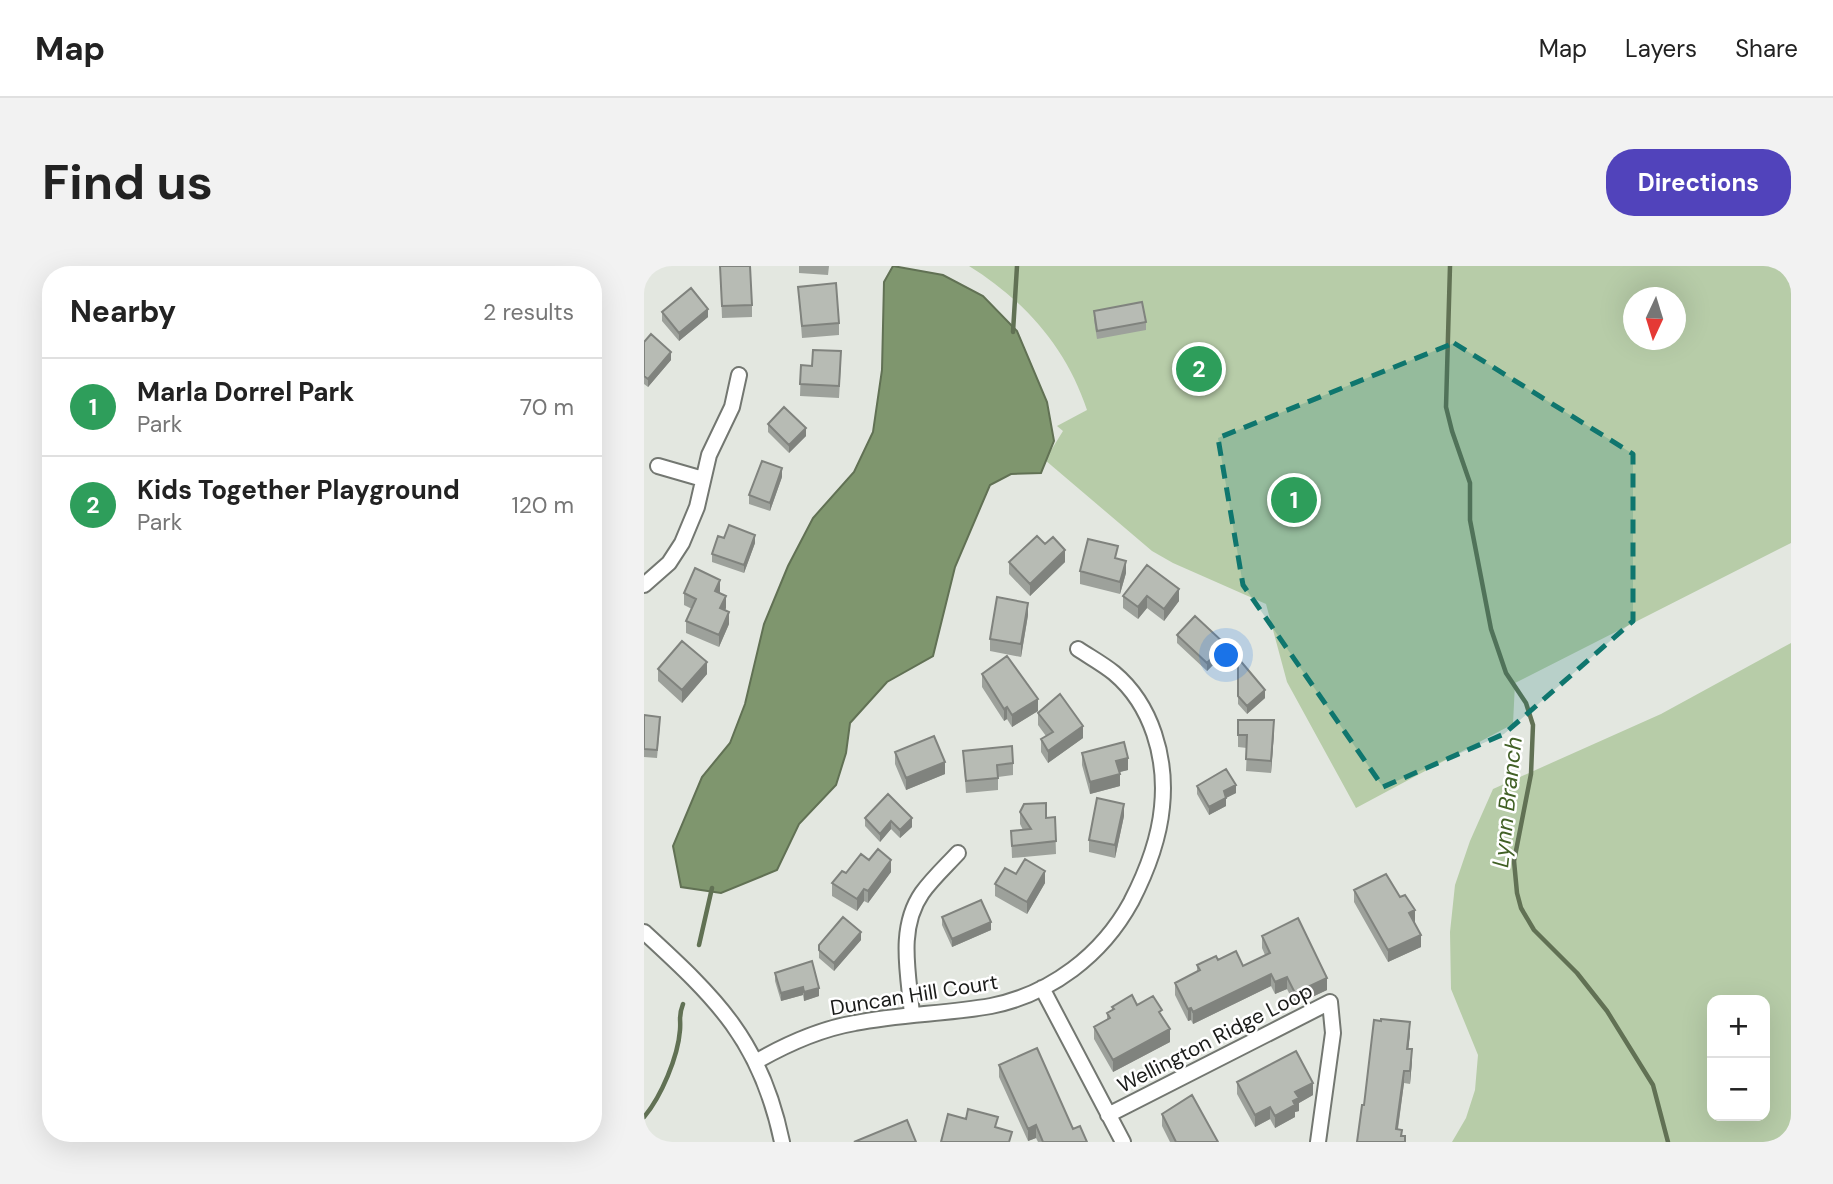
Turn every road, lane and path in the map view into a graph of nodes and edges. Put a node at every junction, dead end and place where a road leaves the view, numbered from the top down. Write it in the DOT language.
graph roads {
  1 [pos="739,375"];
  2 [pos="658,466"];
  3 [pos="703,479"];
  4 [pos="644,585"];
  5 [pos="1078,649"];
  6 [pos="958,853"];
  7 [pos="644,932"];
  8 [pos="1042,988"];
  9 [pos="912,1015"];
  10 [pos="757,1061"];
  11 [pos="1108,1115"];
  12 [pos="782,1142"];
  13 [pos="1123,1142"];
  14 [pos="1318,1142"];
  1 -- 3 [label="street"];
  2 -- 3 [label="street"];
  3 -- 4 [label="street"];
  5 -- 8 [label="street, Duncan Hill Court"];
  6 -- 9 [label="street"];
  7 -- 10 [label="street"];
  8 -- 9 [label="street, Duncan Hill Court"];
  8 -- 11 [label="street, Wellington Ridge Loop"];
  9 -- 10 [label="street, Duncan Hill Court"];
  10 -- 12 [label="street"];
  11 -- 13 [label="street, Wellington Ridge Loop"];
  11 -- 14 [label="street, Wellington Ridge Loop"];
}
